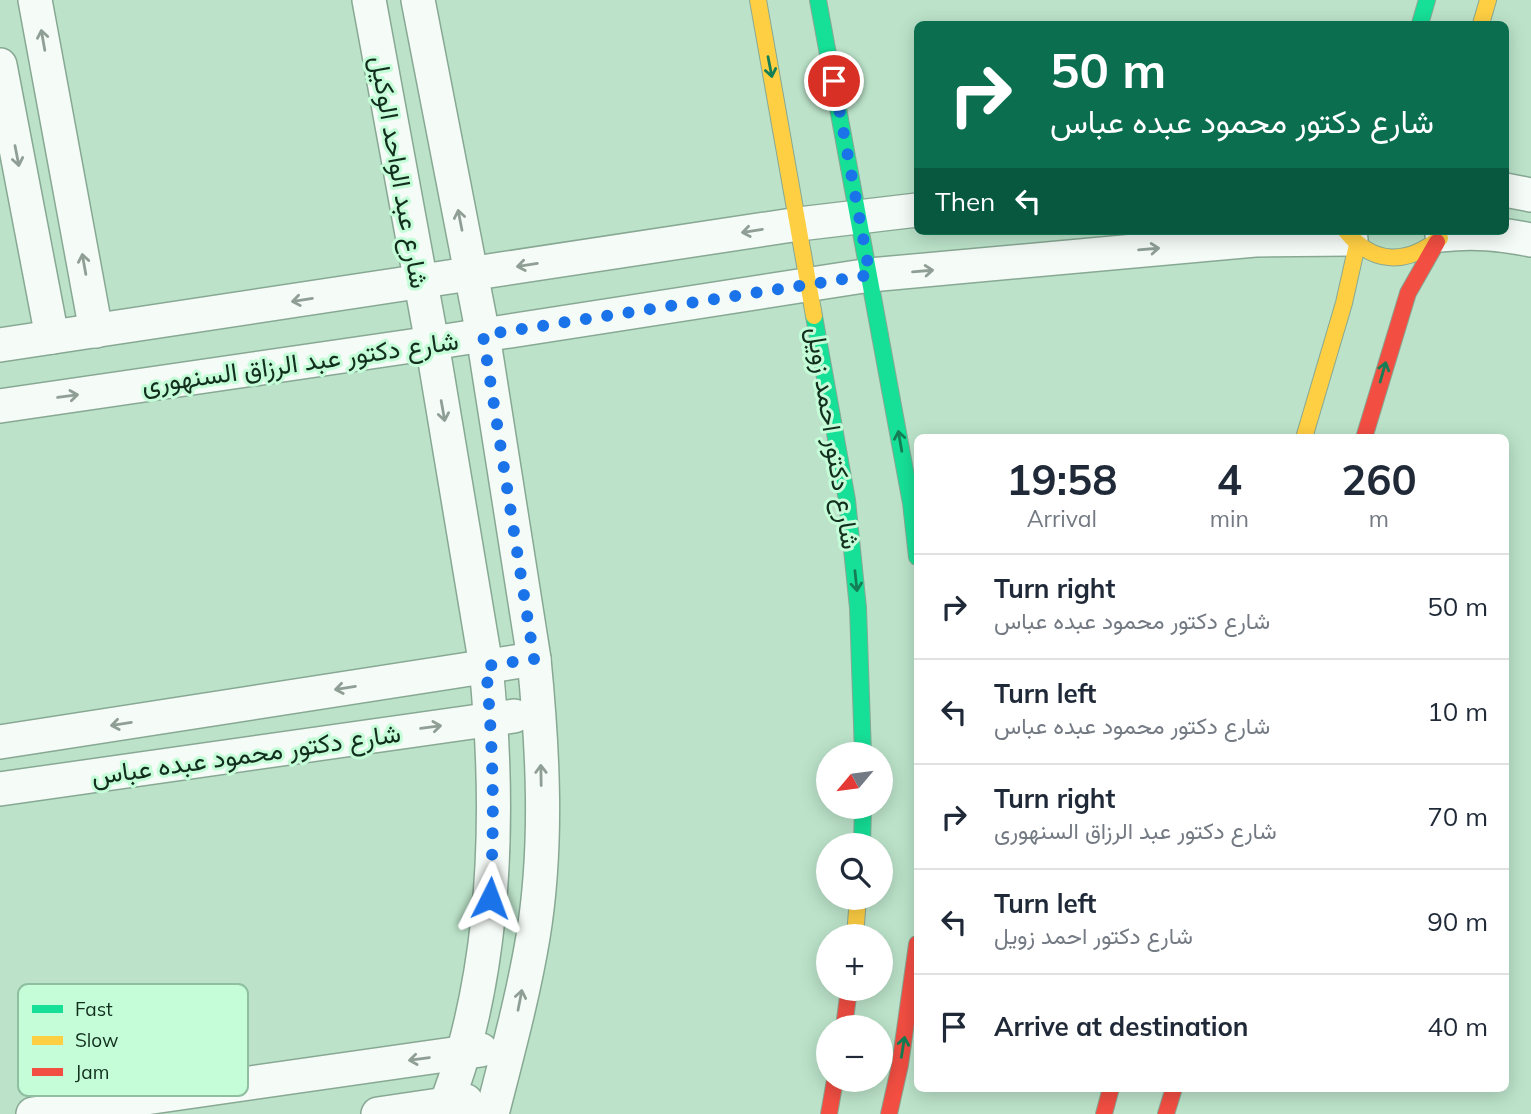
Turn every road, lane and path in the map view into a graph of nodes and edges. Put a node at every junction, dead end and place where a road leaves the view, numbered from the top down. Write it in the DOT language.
graph roads {
  1 [pos="35,0"];
  2 [pos="369,0"];
  3 [pos="418,0"];
  4 [pos="758,0"];
  5 [pos="818,0"];
  6 [pos="1427,0"];
  7 [pos="1488,0"];
  8 [pos="1421,21"];
  9 [pos="1482,21"];
  10 [pos="0,65"];
  11 [pos="1509,191"];
  12 [pos="1531,195"];
  13 [pos="914,210"];
  14 [pos="859,216"];
  15 [pos="799,224"];
  16 [pos="1505,235"];
  17 [pos="1441,236"];
  18 [pos="1351,238"];
  19 [pos="1531,240"];
  20 [pos="471,274"];
  21 [pos="870,275"];
  22 [pos="420,282"];
  23 [pos="810,285"];
  24 [pos="96,331"];
  25 [pos="483,335"];
  26 [pos="52,337"];
  27 [pos="432,343"];
  28 [pos="0,345"];
  29 [pos="0,406"];
  30 [pos="1305,434"];
  31 [pos="1365,434"];
  32 [pos="914,530"];
  33 [pos="534,659"];
  34 [pos="486,666"];
  35 [pos="539,712"];
  36 [pos="491,719"];
  37 [pos="0,742"];
  38 [pos="863,742"];
  39 [pos="0,789"];
  40 [pos="914,965"];
  41 [pos="511,1045"];
  42 [pos="463,1053"];
  43 [pos="248,1086"];
  44 [pos="833,1092"];
  45 [pos="1110,1092"];
  46 [pos="1173,1092"];
  47 [pos="186,1096"];
  48 [pos="494,1105"];
  49 [pos="445,1109"];
  50 [pos="96,1110"];
  51 [pos="43,1113"];
  52 [pos="378,1114"];
  53 [pos="829,1114"];
  54 [pos="889,1114"];
  55 [pos="1104,1114"];
  56 [pos="1166,1114"];
  24 -- 1 [label="street, one-way"];
  2 -- 22 [label="street, شارع عبد الواحد الوكيل"];
  20 -- 3 [label="street, شارع عبد الواحد الوكيل, one-way"];
  4 -- 15 [label="street, شارع دكتور احمد زويل, one-way"];
  5 -- 14 [label="street"];
  6 -- 8 [label="street"];
  7 -- 9 [label="street"];
  10 -- 26 [label="street, one-way"];
  11 -- 12 [label="street"];
  13 -- 14 [label="street"];
  14 -- 15 [label="street"];
  14 -- 21 [label="street"];
  15 -- 20 [label="street, one-way"];
  15 -- 23 [label="street, شارع دكتور احمد زويل"];
  16 -- 19 [label="street"];
  17 -- 18 [label="street"];
  31 -- 17 [label="street, one-way"];
  21 -- 18 [label="street, شارع دكتور عبد الرزاق السنهورى, one-way"];
  18 -- 30 [label="street"];
  20 -- 22 [label="street"];
  20 -- 25 [label="street, شارع عبد الواحد الوكيل"];
  21 -- 23 [label="street, شارع دكتور عبد الرزاق السنهورى"];
  32 -- 21 [label="street, one-way"];
  22 -- 24 [label="street, one-way"];
  22 -- 27 [label="street, شارع عبد الواحد الوكيل"];
  23 -- 25 [label="street, شارع دكتور عبد الرزاق السنهورى"];
  23 -- 38 [label="street, شارع دكتور احمد زويل, one-way"];
  24 -- 26 [label="street"];
  25 -- 27 [label="street, شارع دكتور عبد الرزاق السنهورى"];
  25 -- 33 [label="street"];
  26 -- 28 [label="street"];
  29 -- 27 [label="street, شارع دكتور عبد الرزاق السنهورى, one-way"];
  27 -- 34 [label="street, one-way"];
  33 -- 34 [label="street, شارع دكتور محمود عبده عباس"];
  33 -- 35 [label="street"];
  34 -- 36 [label="street"];
  34 -- 37 [label="street, شارع دكتور محمود عبده عباس, one-way"];
  35 -- 36 [label="street, شارع دكتور محمود عبده عباس"];
  41 -- 35 [label="street, one-way"];
  39 -- 36 [label="street, شارع دكتور محمود عبده عباس, one-way"];
  36 -- 42 [label="street"];
  54 -- 40 [label="street, one-way"];
  41 -- 42 [label="street"];
  41 -- 48 [label="street"];
  42 -- 43 [label="street, one-way"];
  42 -- 49 [label="street"];
  44 -- 53 [label="street"];
  45 -- 55 [label="street"];
  46 -- 56 [label="street"];
  47 -- 50 [label="street, one-way"];
  48 -- 49 [label="street"];
  49 -- 52 [label="street"];
  50 -- 51 [label="street"];
}
